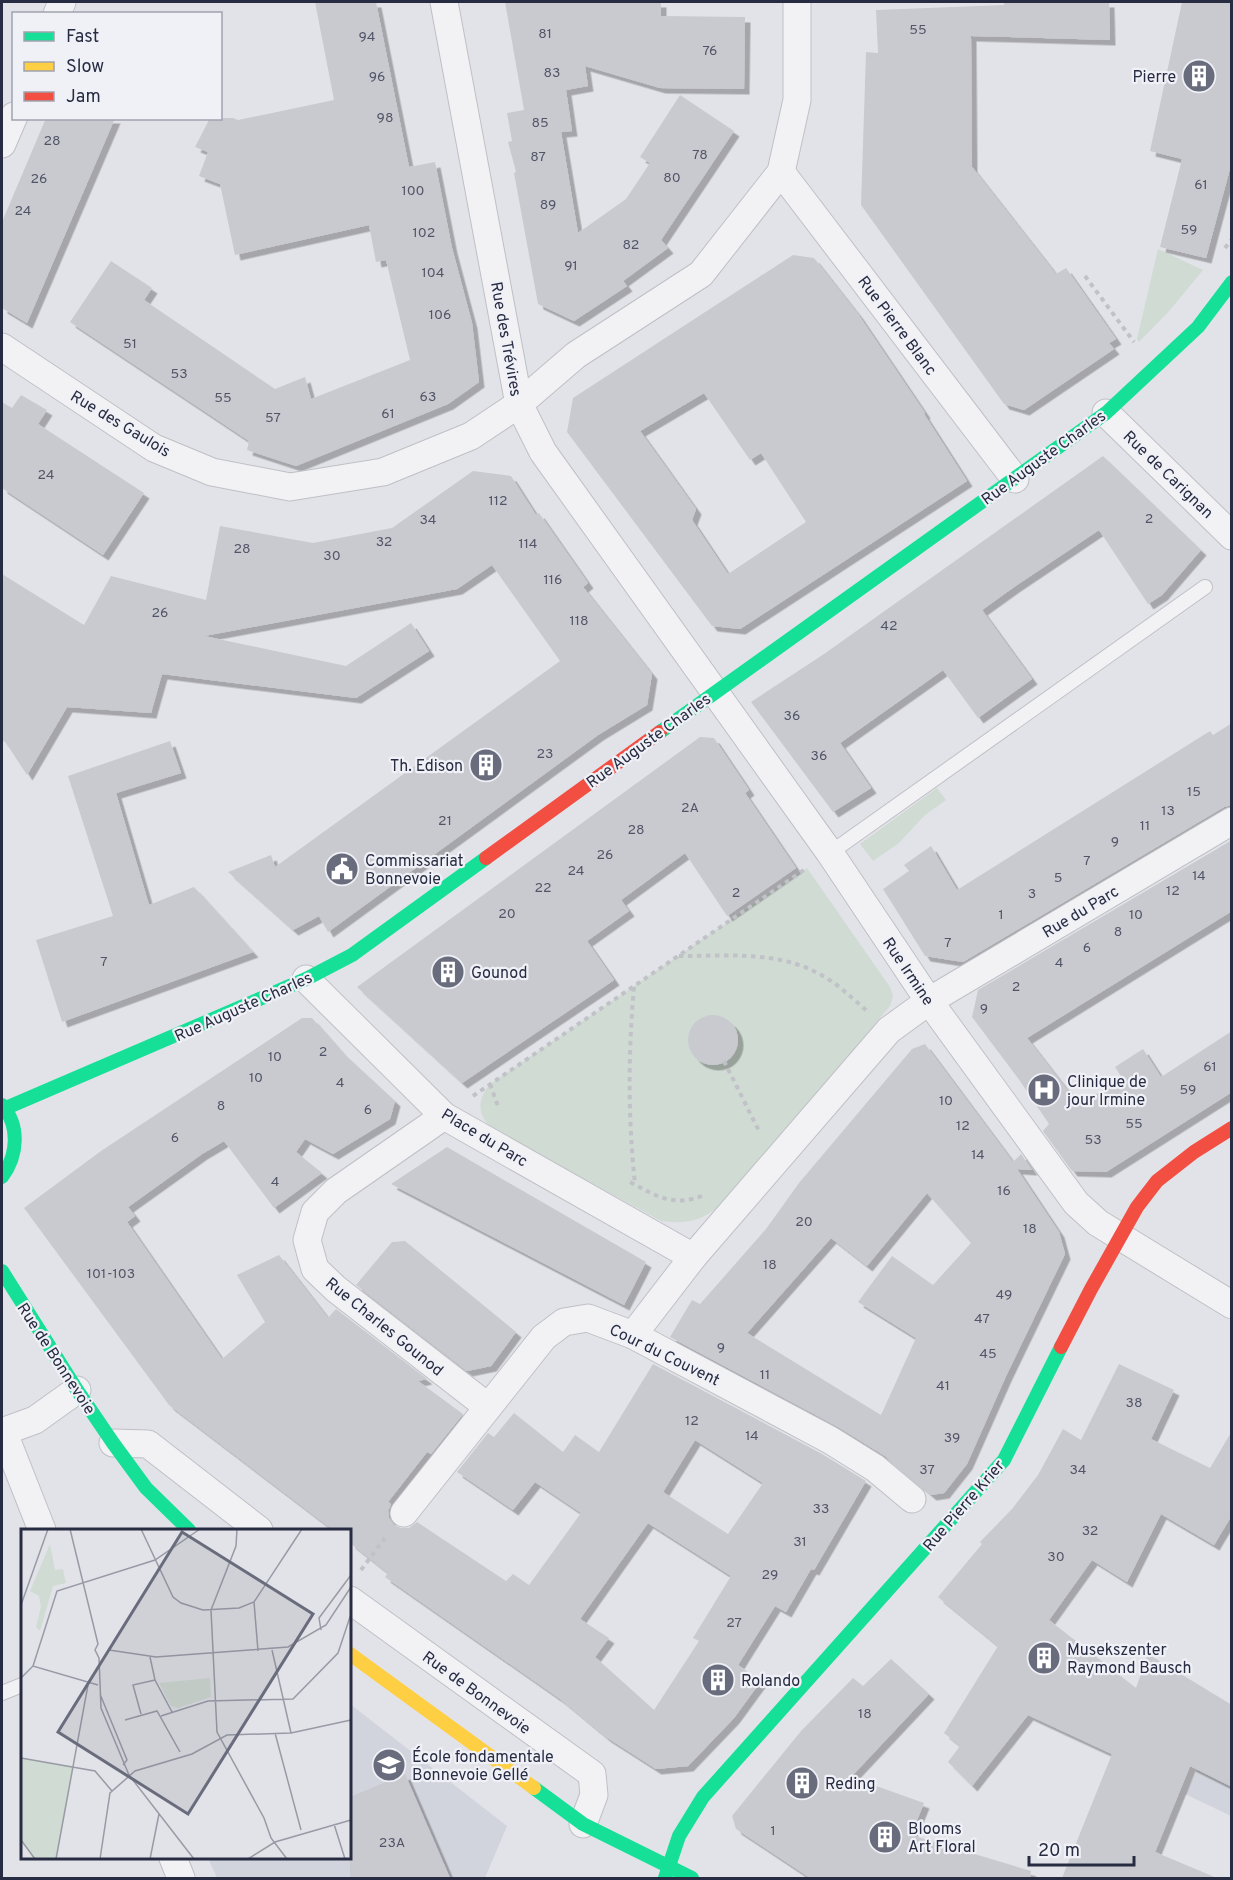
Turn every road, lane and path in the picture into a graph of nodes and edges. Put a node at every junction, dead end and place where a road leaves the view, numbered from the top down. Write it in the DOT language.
graph roads {
  1 [pos="444,2"];
  2 [pos="797,2"];
  3 [pos="12,120"];
  4 [pos="2,144"];
  5 [pos="781,172"];
  6 [pos="1085,276"];
  7 [pos="1232,282"];
  8 [pos="2,347"];
  9 [pos="1140,350"];
  10 [pos="519,404"];
  11 [pos="1106,412"];
  12 [pos="1015,479"];
  13 [pos="1232,536"];
  14 [pos="1205,587"];
  15 [pos="715,692"];
  16 [pos="1232,821"];
  17 [pos="830,853"];
  18 [pos="802,871"];
  19 [pos="808,881"];
  20 [pos="678,956"];
  21 [pos="306,979"];
  22 [pos="634,986"];
  23 [pos="929,1001"];
  24 [pos="889,1030"];
  25 [pos="724,1061"];
  26 [pos="490,1084"];
  27 [pos="4,1106"];
  28 [pos="500,1112"];
  29 [pos="444,1116"];
  30 [pos="1232,1128"];
  31 [pos="763,1140"];
  32 [pos="2,1178"];
  33 [pos="625,1179"];
  34 [pos="635,1184"];
  35 [pos="704,1195"];
  36 [pos="1119,1237"];
  37 [pos="693,1257"];
  38 [pos="2,1272"];
  39 [pos="1232,1305"];
  40 [pos="633,1335"];
  41 [pos="77,1390"];
  42 [pos="488,1407"];
  43 [pos="2,1432"];
  44 [pos="113,1443"];
  45 [pos="912,1499"];
  46 [pos="404,1513"];
  47 [pos="42,1529"];
  48 [pos="188,1529"];
  49 [pos="258,1529"];
  50 [pos="353,1588"];
  51 [pos="351,1655"];
  52 [pos="21,1685"];
  53 [pos="2,1693"];
  54 [pos="583,1824"];
  55 [pos="174,1859"];
  56 [pos="666,1873"];
  57 [pos="181,1878"];
  58 [pos="692,1878"];
  1 -- 10 [label="street, Rue des Trévires"];
  2 -- 5 [label="street"];
  3 -- 4 [label="street"];
  5 -- 10 [label="street, Rue des Gaulois"];
  5 -- 12 [label="street, Rue Pierre Blanc"];
  6 -- 9 [label="path"];
  7 -- 11 [label="main road, Rue Auguste Charles"];
  8 -- 10 [label="street, Rue des Gaulois"];
  10 -- 15 [label="street, Rue des Trévires"];
  11 -- 12 [label="main road, Rue Auguste Charles"];
  11 -- 13 [label="street, Rue de Carignan"];
  12 -- 15 [label="main road, Rue Auguste Charles"];
  14 -- 17 [label="lane"];
  15 -- 17 [label="street, Rue Irmine"];
  15 -- 21 [label="main road, Rue Auguste Charles"];
  16 -- 23 [label="street, Rue du Parc"];
  17 -- 18 [label="path"];
  17 -- 23 [label="street, Rue Irmine"];
  18 -- 19 [label="path"];
  18 -- 20 [label="path"];
  20 -- 22 [label="path"];
  20 -- 24 [label="path"];
  21 -- 27 [label="main road, Rue Auguste Charles"];
  21 -- 29 [label="street, Place du Parc"];
  22 -- 26 [label="path"];
  22 -- 34 [label="path"];
  23 -- 24 [label="street"];
  23 -- 36 [label="street, Rue Irmine"];
  24 -- 37 [label="street"];
  25 -- 31 [label="path"];
  26 -- 28 [label="path"];
  26 -- 29 [label="path"];
  27 -- 32 [label="main road"];
  29 -- 37 [label="street, Place du Parc"];
  29 -- 42 [label="street, Rue Charles Gounod"];
  30 -- 36 [label="main road, Rue Pierre Krier"];
  33 -- 34 [label="path"];
  34 -- 35 [label="path"];
  36 -- 39 [label="street, Rue Irmine"];
  36 -- 56 [label="main road, Rue Pierre Krier"];
  37 -- 40 [label="street"];
  38 -- 41 [label="main road, Rue de Bonnevoie"];
  40 -- 42 [label="street, Cour du Couvent"];
  40 -- 45 [label="street, Cour du Couvent"];
  41 -- 43 [label="street"];
  41 -- 44 [label="main road, Rue de Bonnevoie"];
  42 -- 46 [label="street, Cour du Couvent"];
  43 -- 47 [label="street"];
  44 -- 48 [label="main road, Rue de Bonnevoie"];
  44 -- 49 [label="street"];
  46 -- 50 [label="path"];
  50 -- 54 [label="street, Rue de Bonnevoie"];
  51 -- 54 [label="main road"];
  52 -- 53 [label="lane"];
  54 -- 56 [label="main road"];
  55 -- 57 [label="street"];
  56 -- 58 [label="main road"];
}
